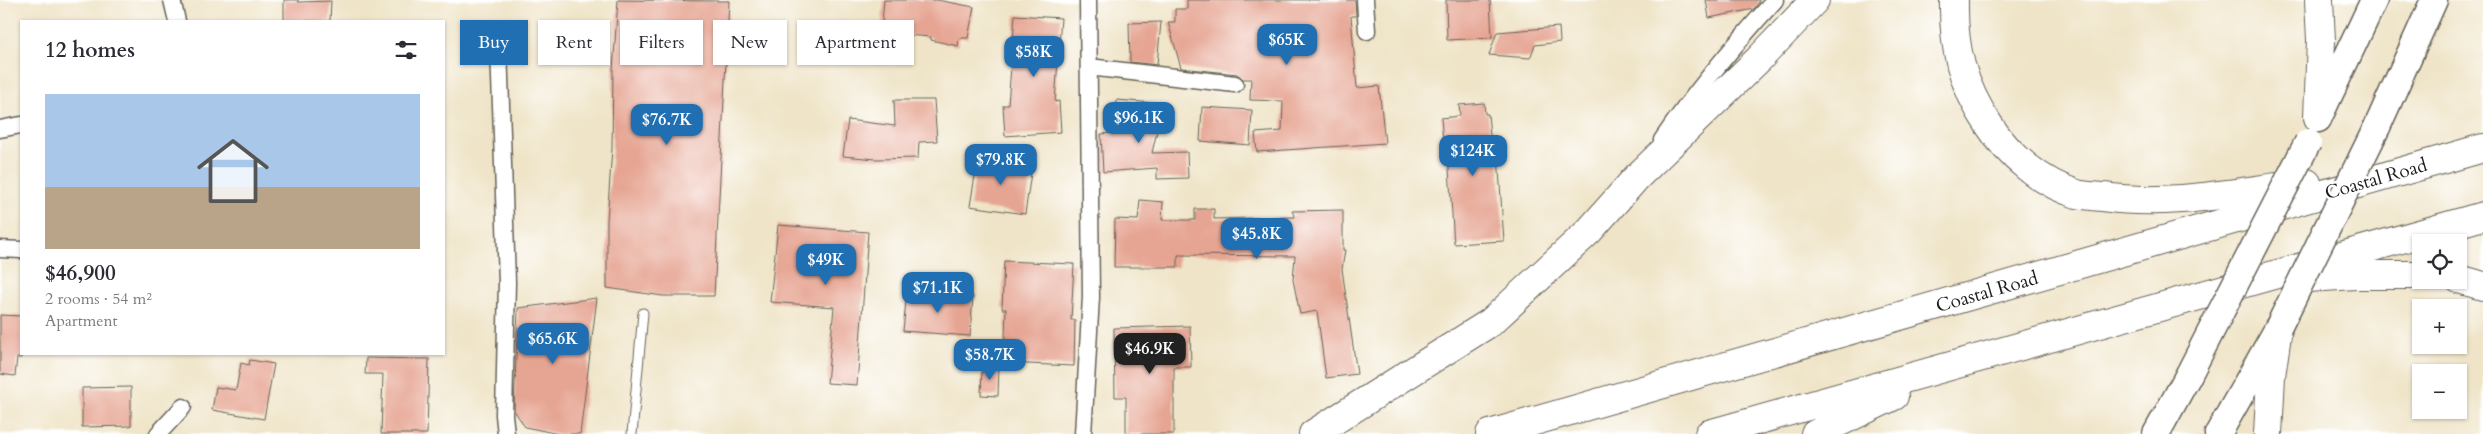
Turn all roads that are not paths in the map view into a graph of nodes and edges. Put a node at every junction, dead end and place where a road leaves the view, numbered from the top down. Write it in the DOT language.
graph roads {
  1 [pos="172,0"];
  2 [pos="1088,0"];
  3 [pos="1365,0"];
  4 [pos="1775,0"];
  5 [pos="1815,0"];
  6 [pos="1954,0"];
  7 [pos="2319,0"];
  8 [pos="2374,0"];
  9 [pos="2434,0"];
  10 [pos="176,20"];
  11 [pos="1367,30"];
  12 [pos="500,65"];
  13 [pos="1089,67"];
  14 [pos="1235,84"];
  15 [pos="2318,117"];
  16 [pos="20,125"];
  17 [pos="0,129"];
  18 [pos="2483,148"];
  19 [pos="2395,172"];
  20 [pos="1637,177"];
  21 [pos="2483,216"];
  22 [pos="0,249"];
  23 [pos="20,250"];
  24 [pos="2412,275"];
  25 [pos="2467,281"];
  26 [pos="2254,282"];
  27 [pos="2483,286"];
  28 [pos="642,313"];
  29 [pos="2278,328"];
  30 [pos="1991,354"];
  31 [pos="183,407"];
  32 [pos="158,434"];
  33 [pos="506,434"];
  34 [pos="632,434"];
  35 [pos="1083,434"];
  36 [pos="1313,434"];
  37 [pos="1490,434"];
  38 [pos="1708,434"];
  39 [pos="1815,434"];
  40 [pos="2156,434"];
  41 [pos="2218,434"];
  42 [pos="2268,434"];
  1 -- 10 [label="street"];
  2 -- 13 [label="street"];
  3 -- 11 [label="street"];
  4 -- 20 [label="street"];
  5 -- 20 [label="highway"];
  6 -- 19 [label="highway"];
  7 -- 15 [label="highway"];
  8 -- 15 [label="main road"];
  9 -- 29 [label="main road, bridge"];
  12 -- 33 [label="street"];
  13 -- 14 [label="street"];
  13 -- 35 [label="street"];
  15 -- 40 [label="main road, bridge"];
  16 -- 17 [label="street"];
  18 -- 19 [label="highway, Coastal Road"];
  19 -- 37 [label="highway, Coastal Road"];
  20 -- 36 [label="highway"];
  21 -- 26 [label="highway"];
  22 -- 23 [label="street"];
  24 -- 26 [label="highway"];
  25 -- 27 [label="highway"];
  26 -- 30 [label="highway"];
  28 -- 34 [label="lane"];
  29 -- 41 [label="main road"];
  29 -- 42 [label="highway"];
  30 -- 38 [label="highway"];
  30 -- 39 [label="highway"];
  31 -- 32 [label="street"];
}
